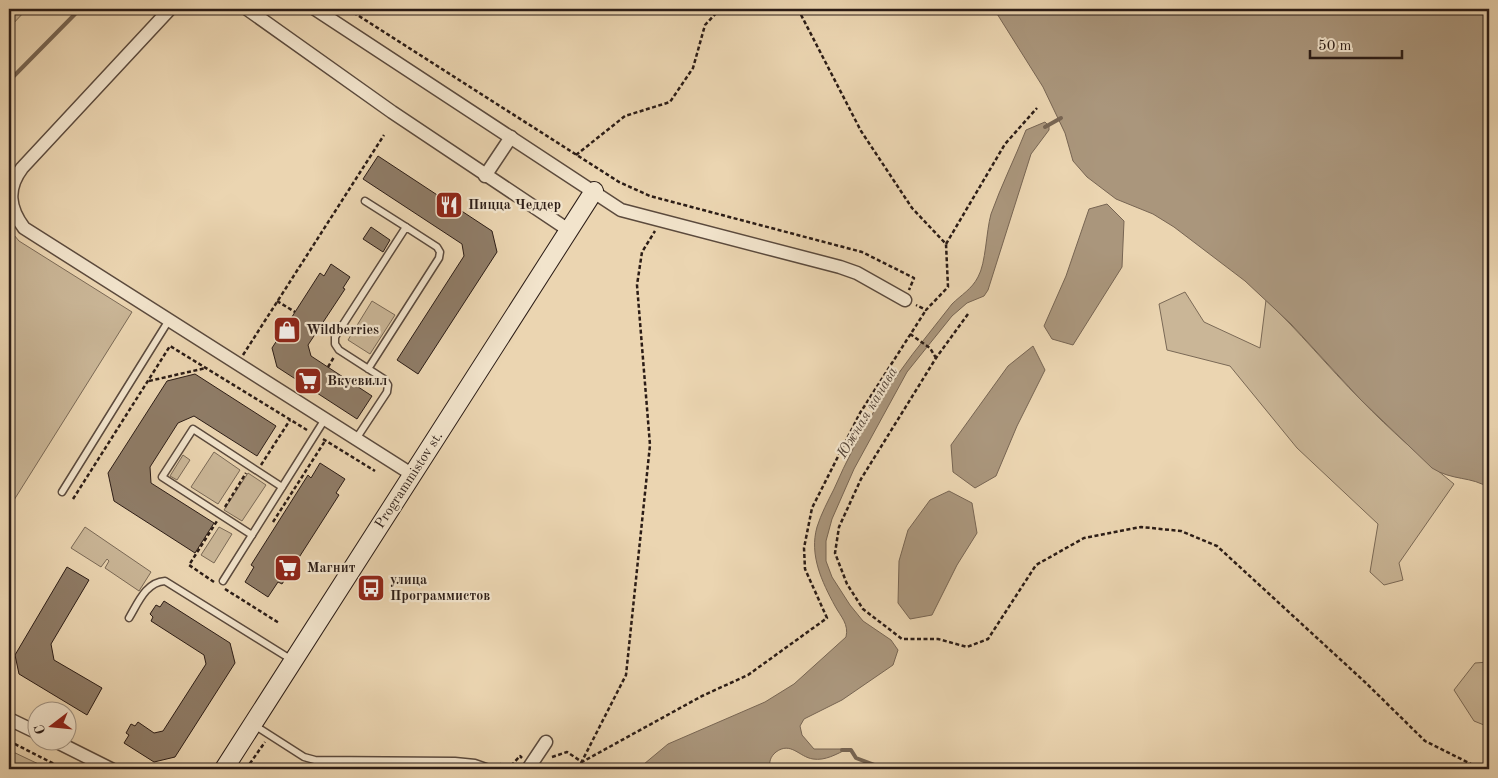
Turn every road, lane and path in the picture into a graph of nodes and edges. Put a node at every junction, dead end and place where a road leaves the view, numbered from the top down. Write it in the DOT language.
graph roads {
  1 [pos="170,9"];
  2 [pos="247,9"];
  3 [pos="315,9"];
  4 [pos="348,9"];
  5 [pos="720,9"];
  6 [pos="798,9"];
  7 [pos="1037,108"];
  8 [pos="384,135"];
  9 [pos="511,137"];
  10 [pos="576,155"];
  11 [pos="485,176"];
  12 [pos="594,191"];
  13 [pos="365,201"];
  14 [pos="662,220"];
  15 [pos="406,227"];
  16 [pos="570,231"];
  17 [pos="946,244"];
  18 [pos="905,300"];
  19 [pos="277,301"];
  20 [pos="926,310"];
  21 [pos="295,312"];
  22 [pos="968,314"];
  23 [pos="169,320"];
  24 [pos="910,334"];
  25 [pos="936,358"];
  26 [pos="237,364"];
  27 [pos="206,368"];
  28 [pos="368,369"];
  29 [pos="149,381"];
  30 [pos="325,419"];
  31 [pos="290,420"];
  32 [pos="315,435"];
  33 [pos="356,439"];
  34 [pos="325,441"];
  35 [pos="261,465"];
  36 [pos="248,470"];
  37 [pos="375,471"];
  38 [pos="413,475"];
  39 [pos="282,487"];
  40 [pos="62,492"];
  41 [pos="73,499"];
  42 [pos="210,516"];
  43 [pos="219,518"];
  44 [pos="271,524"];
  45 [pos="252,536"];
  46 [pos="223,581"];
  47 [pos="234,583"];
  48 [pos="228,591"];
  49 [pos="129,618"];
  50 [pos="279,624"];
  51 [pos="293,661"];
  52 [pos="9,719"];
  53 [pos="252,724"];
  54 [pos="28,728"];
  55 [pos="269,735"];
  56 [pos="9,742"];
  57 [pos="546,742"];
  58 [pos="73,750"];
  59 [pos="494,762"];
  60 [pos="582,762"];
  61 [pos="530,766"];
  62 [pos="64,769"];
  63 [pos="111,769"];
  64 [pos="224,769"];
  65 [pos="246,769"];
  66 [pos="492,769"];
  67 [pos="508,769"];
  68 [pos="578,769"];
  69 [pos="1481,769"];
  1 -- 23 [label="street"];
  2 -- 11 [label="street"];
  3 -- 9 [label="street"];
  4 -- 10 [label="path"];
  5 -- 10 [label="path"];
  6 -- 17 [label="path"];
  7 -- 17 [label="path"];
  8 -- 19 [label="path"];
  9 -- 11 [label="street"];
  9 -- 12 [label="street"];
  10 -- 18 [label="path"];
  11 -- 16 [label="street"];
  12 -- 14 [label="street"];
  12 -- 16 [label="street, Programmistov st."];
  13 -- 15 [label="lane"];
  14 -- 18 [label="street"];
  14 -- 60 [label="path"];
  15 -- 28 [label="lane"];
  15 -- 28 [label="lane"];
  16 -- 38 [label="street, Programmistov st."];
  17 -- 20 [label="path"];
  18 -- 20 [label="path"];
  19 -- 21 [label="path"];
  19 -- 26 [label="path"];
  20 -- 24 [label="path"];
  22 -- 25 [label="path"];
  23 -- 26 [label="street"];
  23 -- 40 [label="lane"];
  24 -- 25 [label="path"];
  24 -- 60 [label="path"];
  25 -- 69 [label="path"];
  26 -- 30 [label="street"];
  27 -- 29 [label="path"];
  27 -- 29 [label="path"];
  27 -- 31 [label="path"];
  28 -- 33 [label="lane"];
  29 -- 41 [label="path"];
  30 -- 32 [label="lane"];
  30 -- 33 [label="street"];
  31 -- 32 [label="path"];
  31 -- 35 [label="path"];
  32 -- 34 [label="path"];
  32 -- 39 [label="lane"];
  33 -- 38 [label="street"];
  34 -- 37 [label="path"];
  34 -- 44 [label="path"];
  36 -- 43 [label="path"];
  38 -- 51 [label="street, Programmistov st."];
  39 -- 43 [label="lane"];
  39 -- 45 [label="lane"];
  42 -- 43 [label="path"];
  43 -- 45 [label="lane"];
  43 -- 48 [label="path"];
  45 -- 46 [label="lane"];
  47 -- 48 [label="path"];
  48 -- 50 [label="path"];
  49 -- 51 [label="lane"];
  51 -- 53 [label="street, Programmistov st."];
  52 -- 54 [label="street"];
  53 -- 55 [label="lane"];
  53 -- 64 [label="street, Programmistov st."];
  55 -- 65 [label="path"];
  55 -- 66 [label="lane"];
  56 -- 62 [label="path"];
  57 -- 60 [label="path"];
  57 -- 61 [label="street"];
  58 -- 63 [label="street"];
  59 -- 67 [label="path"];
  60 -- 68 [label="path"];
  61 -- 67 [label="path"];
}
